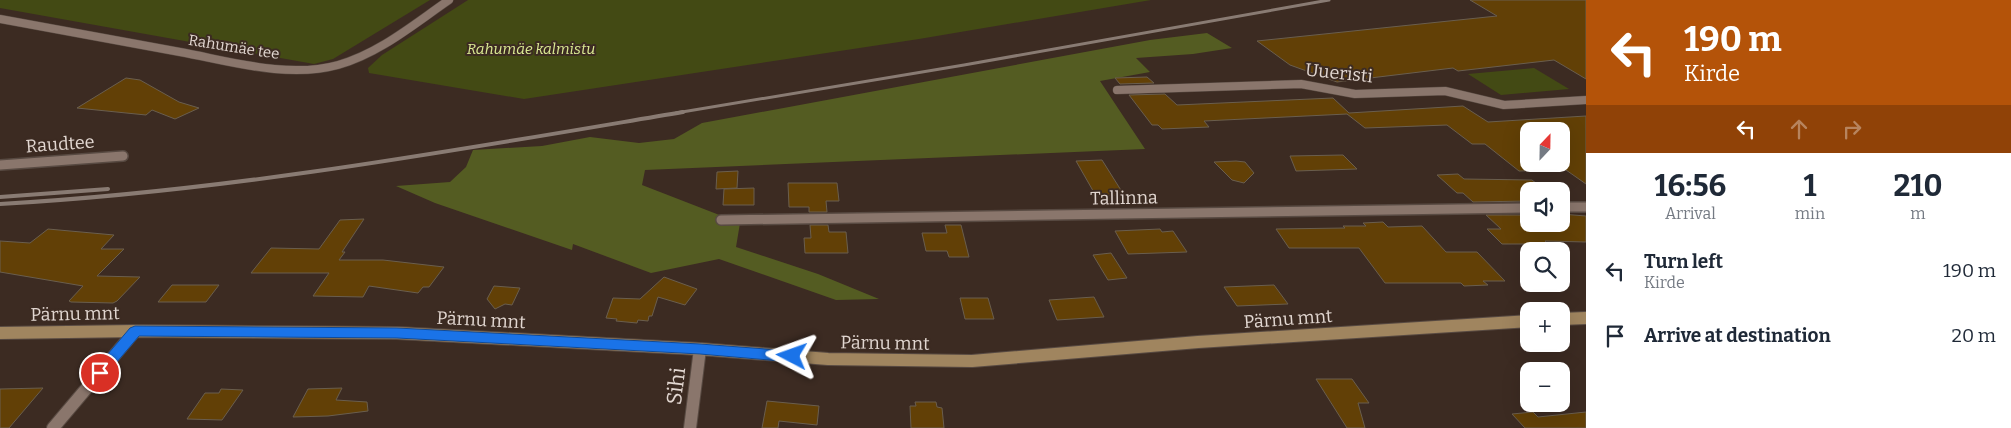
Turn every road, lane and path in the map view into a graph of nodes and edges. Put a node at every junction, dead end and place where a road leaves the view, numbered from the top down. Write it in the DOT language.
graph roads {
  1 [pos="449,0"];
  2 [pos="0,19"];
  3 [pos="1117,90"];
  4 [pos="1586,100"];
  5 [pos="123,156"];
  6 [pos="0,165"];
  7 [pos="1570,207"];
  8 [pos="1586,207"];
  9 [pos="1520,208"];
  10 [pos="721,220"];
  11 [pos="1586,318"];
  12 [pos="1570,319"];
  13 [pos="1520,322"];
  14 [pos="135,331"];
  15 [pos="0,333"];
  16 [pos="700,349"];
  17 [pos="53,428"];
  18 [pos="690,428"];
  1 -- 2 [label="street, Rahumäe tee"];
  3 -- 4 [label="street, Uueristi"];
  5 -- 6 [label="street, Raudtee"];
  7 -- 8 [label="street"];
  9 -- 10 [label="street, Tallinna"];
  11 -- 12 [label="main road"];
  13 -- 16 [label="main road, Pärnu mnt"];
  14 -- 15 [label="main road, Pärnu mnt"];
  14 -- 16 [label="main road, Pärnu mnt"];
  14 -- 17 [label="street"];
  16 -- 18 [label="street, Sihi"];
}
